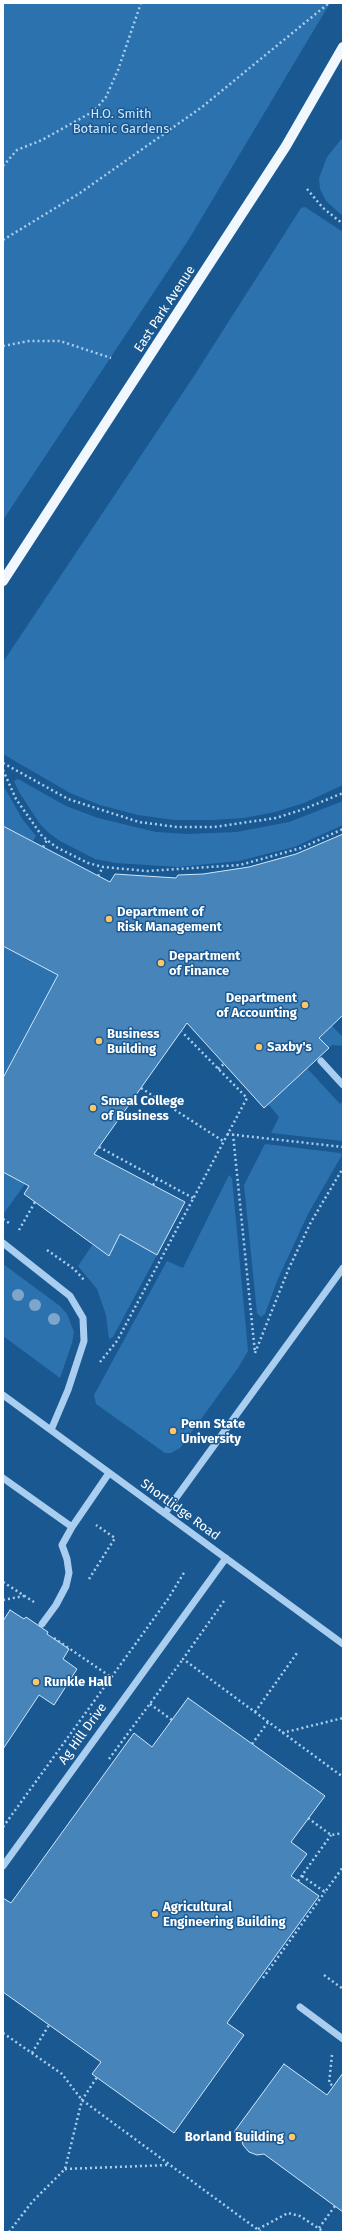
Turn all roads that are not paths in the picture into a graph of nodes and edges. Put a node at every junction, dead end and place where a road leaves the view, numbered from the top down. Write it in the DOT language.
graph roads {
  1 [pos="343,47"];
  2 [pos="3,581"];
  3 [pos="321,1061"];
  4 [pos="343,1085"];
  5 [pos="3,1243"];
  6 [pos="343,1268"];
  7 [pos="3,1395"];
  8 [pos="51,1430"];
  9 [pos="109,1473"];
  10 [pos="3,1478"];
  11 [pos="165,1513"];
  12 [pos="72,1527"];
  13 [pos="226,1558"];
  14 [pos="42,1624"];
  15 [pos="343,1644"];
  16 [pos="3,1866"];
  17 [pos="300,2008"];
  18 [pos="343,2039"];
  1 -- 2 [label="main road, East Park Avenue"];
  3 -- 4 [label="street"];
  5 -- 8 [label="street"];
  6 -- 11 [label="street"];
  7 -- 8 [label="street, Shortlidge Road"];
  8 -- 9 [label="street, Shortlidge Road"];
  9 -- 11 [label="street, Shortlidge Road"];
  9 -- 12 [label="street"];
  10 -- 12 [label="street"];
  11 -- 13 [label="street, Shortlidge Road"];
  12 -- 14 [label="street"];
  13 -- 15 [label="street, Shortlidge Road"];
  13 -- 16 [label="street, Ag Hill Drive"];
  17 -- 18 [label="street"];
}
